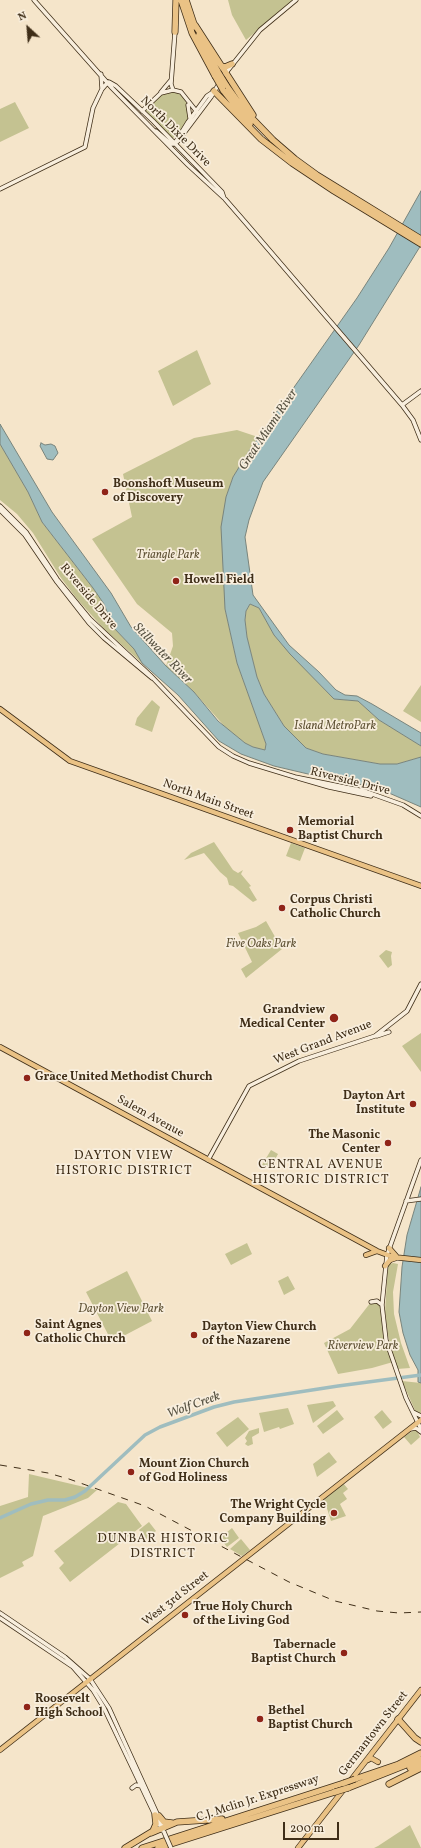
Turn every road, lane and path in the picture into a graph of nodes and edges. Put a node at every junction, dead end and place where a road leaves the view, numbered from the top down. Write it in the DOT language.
graph roads {
  1 [pos="34,0"];
  2 [pos="176,0"];
  3 [pos="181,0"];
  4 [pos="186,0"];
  5 [pos="296,0"];
  6 [pos="195,25"];
  7 [pos="175,32"];
  8 [pos="232,64"];
  9 [pos="222,66"];
  10 [pos="226,73"];
  11 [pos="101,74"];
  12 [pos="216,74"];
  13 [pos="171,79"];
  14 [pos="108,82"];
  15 [pos="225,87"];
  16 [pos="173,90"];
  17 [pos="101,91"];
  18 [pos="116,91"];
  19 [pos="214,91"];
  20 [pos="123,93"];
  21 [pos="159,95"];
  22 [pos="209,100"];
  23 [pos="188,102"];
  24 [pos="198,110"];
  25 [pos="142,111"];
  26 [pos="190,119"];
  27 [pos="143,120"];
  28 [pos="258,124"];
  29 [pos="157,126"];
  30 [pos="150,127"];
  31 [pos="188,129"];
  32 [pos="180,134"];
  33 [pos="168,137"];
  34 [pos="180,139"];
  35 [pos="174,144"];
  36 [pos="184,154"];
  37 [pos="282,154"];
  38 [pos="188,165"];
  39 [pos="308,172"];
  40 [pos="0,189"];
  41 [pos="225,199"];
  42 [pos="418,240"];
  43 [pos="421,245"];
  44 [pos="421,391"];
  45 [pos="402,405"];
  46 [pos="421,440"];
  47 [pos="0,506"];
  48 [pos="0,510"];
  49 [pos="152,678"];
  50 [pos="0,709"];
  51 [pos="421,817"];
  52 [pos="421,886"];
  53 [pos="421,984"];
  54 [pos="389,1032"];
  55 [pos="372,1037"];
  56 [pos="0,1046"];
  57 [pos="208,1160"];
  58 [pos="421,1160"];
  59 [pos="408,1194"];
  60 [pos="413,1199"];
  61 [pos="421,1199"];
  62 [pos="406,1201"];
  63 [pos="368,1247"];
  64 [pos="389,1248"];
  65 [pos="377,1251"];
  66 [pos="387,1255"];
  67 [pos="397,1257"];
  68 [pos="421,1260"];
  69 [pos="385,1266"];
  70 [pos="371,1302"];
  71 [pos="382,1305"];
  72 [pos="413,1412"];
  73 [pos="421,1416"];
  74 [pos="419,1421"];
  75 [pos="407,1430"];
  76 [pos="421,1430"];
  77 [pos="0,1613"];
  78 [pos="0,1618"];
  79 [pos="84,1673"];
  80 [pos="98,1673"];
  81 [pos="88,1681"];
  82 [pos="421,1690"];
  83 [pos="398,1720"];
  84 [pos="421,1742"];
  85 [pos="0,1750"];
  86 [pos="421,1754"];
  87 [pos="421,1759"];
  88 [pos="366,1761"];
  89 [pos="378,1762"];
  90 [pos="421,1764"];
  91 [pos="421,1768"];
  92 [pos="384,1774"];
  93 [pos="389,1784"];
  94 [pos="346,1785"];
  95 [pos="141,1786"];
  96 [pos="132,1788"];
  97 [pos="308,1797"];
  98 [pos="157,1816"];
  99 [pos="236,1817"];
  100 [pos="172,1823"];
  101 [pos="163,1829"];
  102 [pos="151,1833"];
  103 [pos="180,1842"];
  104 [pos="125,1848"];
  105 [pos="142,1848"];
  106 [pos="158,1848"];
  107 [pos="165,1848"];
  108 [pos="172,1848"];
  109 [pos="298,1848"];
  1 -- 11 [label="main road, North Dixie Drive"];
  2 -- 7 [label="highway"];
  3 -- 12 [label="highway"];
  4 -- 6 [label="highway"];
  5 -- 8 [label="main road"];
  6 -- 9 [label="highway"];
  6 -- 12 [label="highway"];
  7 -- 13 [label="main road"];
  8 -- 9 [label="highway"];
  8 -- 10 [label="main road"];
  9 -- 10 [label="highway"];
  10 -- 19 [label="main road"];
  10 -- 28 [label="highway"];
  11 -- 14 [label="main road, North Dixie Drive"];
  11 -- 17 [label="main road"];
  12 -- 15 [label="highway, bridge"];
  13 -- 16 [label="main road"];
  13 -- 21 [label="main road"];
  14 -- 17 [label="main road"];
  14 -- 18 [label="main road, North Dixie Drive"];
  14 -- 20 [label="main road, North Dixie Drive"];
  15 -- 28 [label="highway"];
  15 -- 37 [label="highway"];
  16 -- 21 [label="main road"];
  16 -- 23 [label="main road"];
  17 -- 40 [label="main road"];
  18 -- 20 [label="main road"];
  18 -- 27 [label="main road, North Dixie Drive"];
  19 -- 22 [label="main road"];
  19 -- 24 [label="main road"];
  19 -- 37 [label="highway"];
  20 -- 25 [label="main road, North Dixie Drive"];
  21 -- 25 [label="main road"];
  22 -- 24 [label="main road"];
  22 -- 31 [label="main road"];
  23 -- 24 [label="main road"];
  23 -- 26 [label="main road"];
  24 -- 26 [label="main road"];
  24 -- 31 [label="main road"];
  25 -- 29 [label="main road, North Dixie Drive"];
  26 -- 32 [label="main road"];
  27 -- 29 [label="main road"];
  27 -- 30 [label="main road, North Dixie Drive"];
  28 -- 39 [label="highway"];
  29 -- 33 [label="main road, North Dixie Drive"];
  30 -- 35 [label="main road"];
  30 -- 38 [label="main road, North Dixie Drive"];
  31 -- 34 [label="main road"];
  32 -- 33 [label="main road"];
  32 -- 35 [label="main road"];
  33 -- 35 [label="main road, North Dixie Drive"];
  34 -- 35 [label="main road"];
  34 -- 36 [label="main road"];
  35 -- 36 [label="main road, North Dixie Drive"];
  35 -- 38 [label="main road"];
  36 -- 41 [label="main road, North Dixie Drive"];
  37 -- 39 [label="highway"];
  38 -- 41 [label="main road, North Dixie Drive"];
  39 -- 42 [label="highway"];
  41 -- 45 [label="main road, North Dixie Drive"];
  42 -- 43 [label="highway"];
  44 -- 45 [label="main road"];
  45 -- 46 [label="main road, North Dixie Drive"];
  47 -- 49 [label="main road, Riverside Drive"];
  48 -- 49 [label="main road, Riverside Drive"];
  49 -- 51 [label="main road, Riverside Drive"];
  50 -- 52 [label="main road, North Main Street"];
  53 -- 55 [label="main road, West Grand Avenue"];
  54 -- 55 [label="main road"];
  55 -- 57 [label="main road, West Grand Avenue"];
  56 -- 57 [label="main road, Salem Avenue"];
  57 -- 63 [label="main road, Salem Avenue"];
  58 -- 59 [label="main road"];
  59 -- 60 [label="main road"];
  59 -- 62 [label="main road"];
  60 -- 61 [label="main road"];
  60 -- 62 [label="main road"];
  62 -- 64 [label="main road"];
  63 -- 65 [label="main road, Salem Avenue"];
  63 -- 65 [label="main road"];
  64 -- 66 [label="main road"];
  64 -- 67 [label="main road"];
  65 -- 66 [label="main road, Salem Avenue"];
  66 -- 67 [label="main road, Salem Avenue"];
  66 -- 69 [label="main road"];
  67 -- 68 [label="main road, Salem Avenue"];
  67 -- 69 [label="main road"];
  69 -- 71 [label="main road"];
  70 -- 71 [label="main road"];
  71 -- 72 [label="main road"];
  72 -- 73 [label="main road"];
  72 -- 74 [label="main road"];
  74 -- 75 [label="main road, West 3rd Street"];
  74 -- 76 [label="main road"];
  75 -- 76 [label="main road"];
  75 -- 80 [label="main road, West 3rd Street"];
  77 -- 79 [label="main road"];
  78 -- 81 [label="main road"];
  79 -- 80 [label="main road"];
  79 -- 81 [label="main road"];
  80 -- 81 [label="main road, West 3rd Street"];
  81 -- 85 [label="main road, West 3rd Street"];
  81 -- 95 [label="main road"];
  81 -- 98 [label="main road"];
  82 -- 83 [label="main road, Germantown Street"];
  83 -- 84 [label="highway"];
  83 -- 88 [label="main road, Germantown Street"];
  86 -- 92 [label="highway"];
  87 -- 92 [label="highway, C.J. Mclin Jr. Expressway"];
  88 -- 89 [label="main road"];
  88 -- 109 [label="main road, Germantown Street"];
  90 -- 92 [label="highway"];
  91 -- 93 [label="highway"];
  92 -- 94 [label="highway, C.J. Mclin Jr. Expressway"];
  92 -- 94 [label="highway, C.J. Mclin Jr. Expressway, bridge"];
  94 -- 97 [label="highway, C.J. Mclin Jr. Expressway"];
  94 -- 97 [label="highway, C.J. Mclin Jr. Expressway, bridge"];
  95 -- 96 [label="main road"];
  95 -- 98 [label="main road"];
  97 -- 99 [label="highway, C.J. Mclin Jr. Expressway"];
  97 -- 103 [label="highway, C.J. Mclin Jr. Expressway"];
  98 -- 100 [label="highway"];
  98 -- 101 [label="main road"];
  98 -- 102 [label="highway"];
  99 -- 100 [label="highway"];
  99 -- 105 [label="highway, C.J. Mclin Jr. Expressway"];
  100 -- 101 [label="highway"];
  101 -- 102 [label="highway"];
  101 -- 108 [label="main road, bridge"];
  102 -- 104 [label="highway"];
  103 -- 106 [label="highway, C.J. Mclin Jr. Expressway"];
  103 -- 107 [label="highway"];
}
